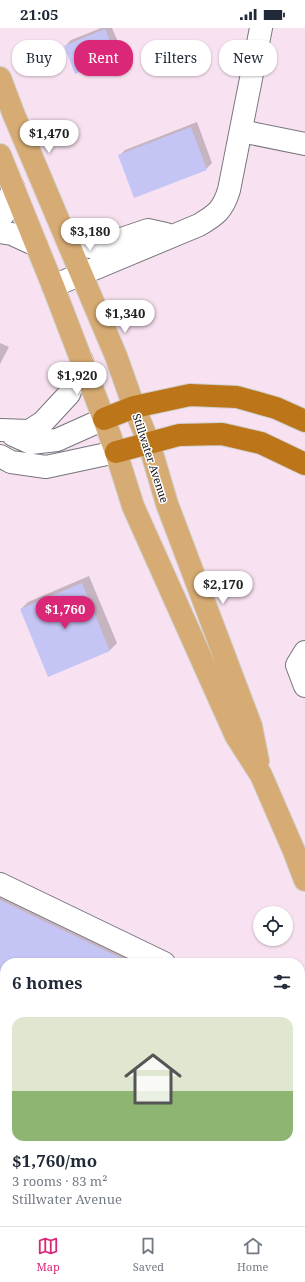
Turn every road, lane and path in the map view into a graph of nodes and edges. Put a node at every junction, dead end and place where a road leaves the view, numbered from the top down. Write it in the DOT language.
graph roads {
  1 [pos="261,28"];
  2 [pos="0,78"];
  3 [pos="241,131"];
  4 [pos="305,144"];
  5 [pos="0,155"];
  6 [pos="13,187"];
  7 [pos="0,219"];
  8 [pos="0,232"];
  9 [pos="173,235"];
  10 [pos="68,242"];
  11 [pos="36,245"];
  12 [pos="81,274"];
  13 [pos="53,286"];
  14 [pos="82,361"];
  15 [pos="134,407"];
  16 [pos="104,420"];
  17 [pos="305,421"];
  18 [pos="0,429"];
  19 [pos="149,443"];
  20 [pos="116,452"];
  21 [pos="0,456"];
  22 [pos="305,464"];
  23 [pos="305,652"];
  24 [pos="305,686"];
  25 [pos="262,775"];
  26 [pos="305,880"];
  27 [pos="0,884"];
  28 [pos="154,958"];
  1 -- 3 [label="lane"];
  2 -- 10 [label="main road, Stillwater Avenue"];
  3 -- 4 [label="lane"];
  3 -- 9 [label="lane"];
  5 -- 6 [label="main road, Stillwater Avenue"];
  6 -- 7 [label="lane"];
  6 -- 11 [label="main road, Stillwater Avenue"];
  8 -- 11 [label="lane"];
  9 -- 10 [label="lane"];
  9 -- 12 [label="lane"];
  10 -- 12 [label="main road, Stillwater Avenue"];
  11 -- 13 [label="main road, Stillwater Avenue"];
  12 -- 13 [label="lane"];
  12 -- 15 [label="main road, Stillwater Avenue"];
  13 -- 14 [label="main road, Stillwater Avenue"];
  14 -- 16 [label="main road, Stillwater Avenue"];
  14 -- 18 [label="lane"];
  15 -- 16 [label="highway"];
  15 -- 17 [label="highway"];
  15 -- 19 [label="main road, Stillwater Avenue"];
  16 -- 18 [label="lane"];
  16 -- 20 [label="main road, Stillwater Avenue"];
  19 -- 20 [label="highway"];
  19 -- 22 [label="highway"];
  19 -- 25 [label="main road, Stillwater Avenue"];
  20 -- 21 [label="lane"];
  20 -- 25 [label="main road, Stillwater Avenue"];
  23 -- 24 [label="lane"];
  25 -- 26 [label="main road, Stillwater Avenue"];
  27 -- 28 [label="lane"];
}
